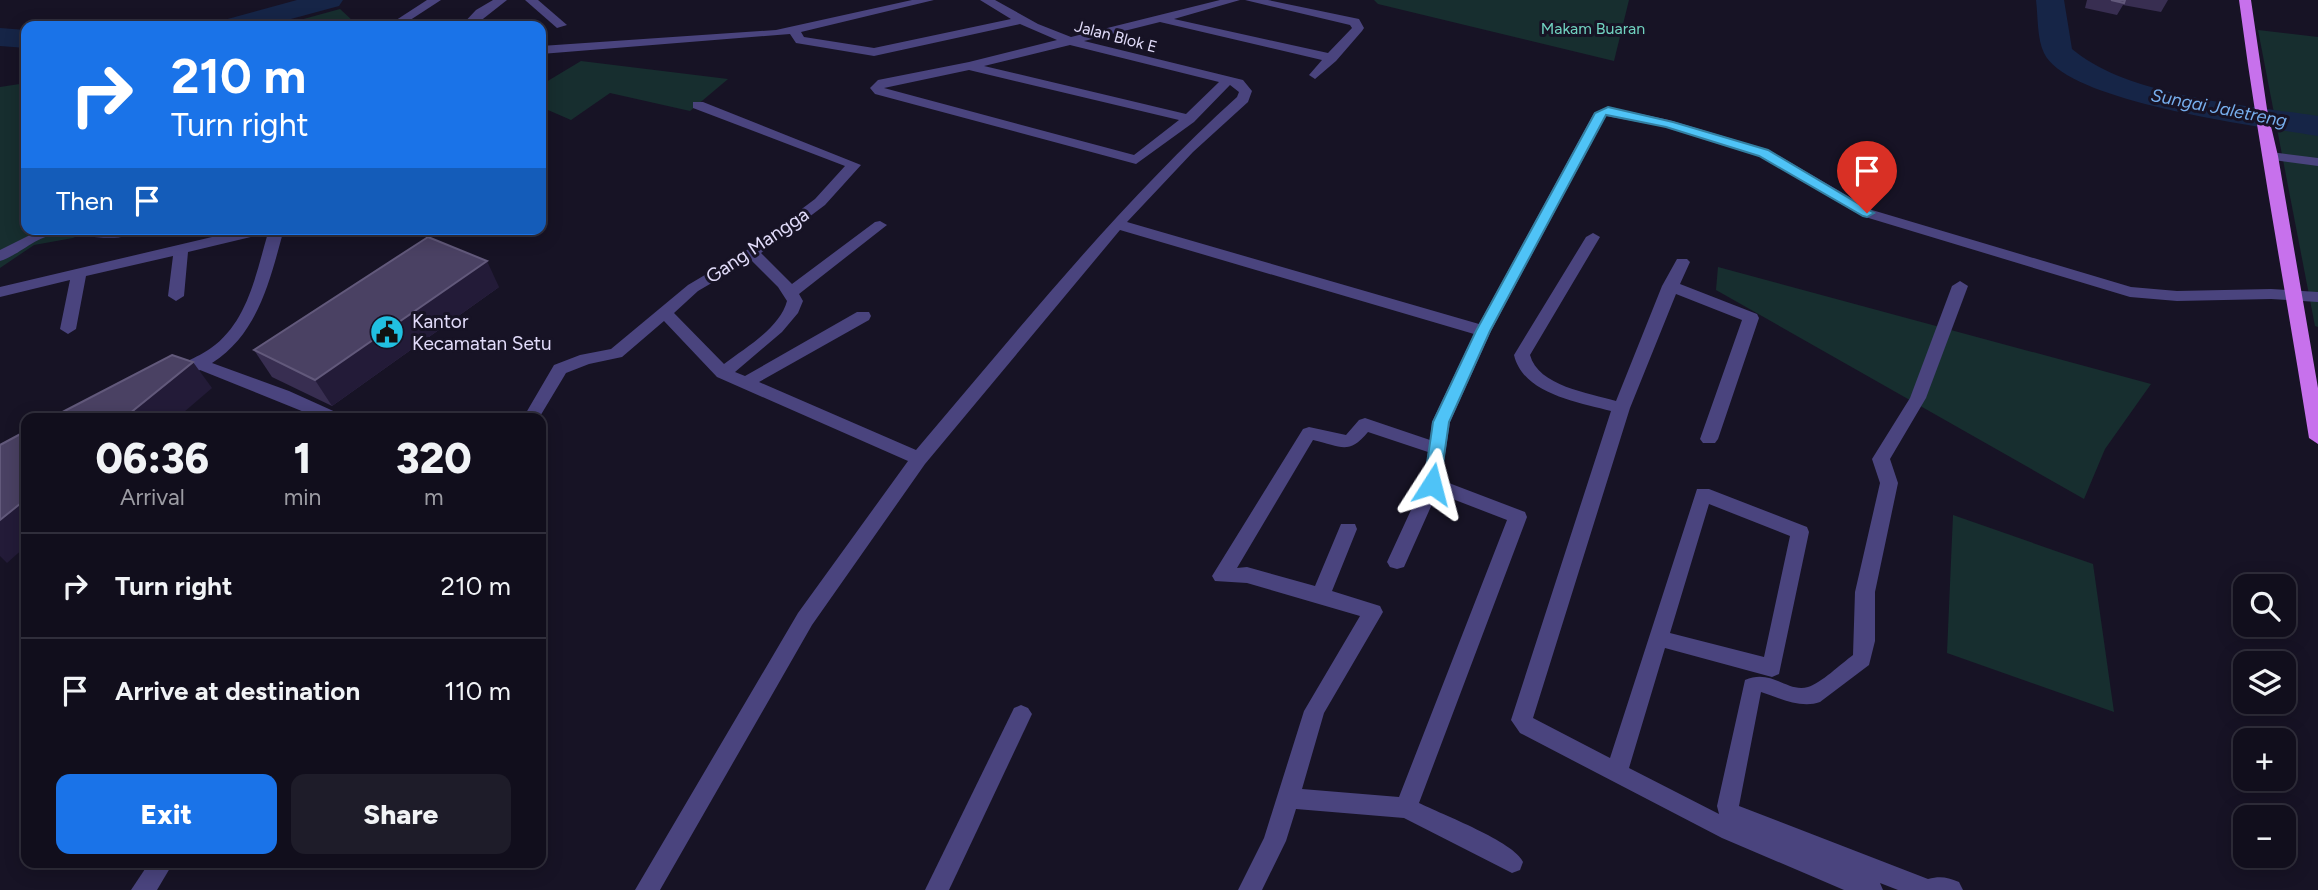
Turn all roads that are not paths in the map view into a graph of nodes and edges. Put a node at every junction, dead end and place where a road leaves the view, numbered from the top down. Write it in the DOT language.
graph roads {
  1 [pos="435,0"];
  2 [pos="501,0"];
  3 [pos="531,0"];
  4 [pos="928,0"];
  5 [pos="986,0"];
  6 [pos="1234,0"];
  7 [pos="1251,0"];
  8 [pos="2243,1"];
  9 [pos="1160,19"];
  10 [pos="1021,20"];
  11 [pos="401,21"];
  12 [pos="472,21"];
  13 [pos="561,25"];
  14 [pos="794,31"];
  15 [pos="1070,41"];
  16 [pos="546,50"];
  17 [pos="1332,58"];
  18 [pos="969,66"];
  19 [pos="1315,75"];
  20 [pos="1235,84"];
  21 [pos="698,105"];
  22 [pos="1189,119"];
  23 [pos="2270,153"];
  24 [pos="2318,162"];
  25 [pos="1116,224"];
  26 [pos="880,225"];
  27 [pos="42,235"];
  28 [pos="240,235"];
  29 [pos="275,235"];
  30 [pos="1593,237"];
  31 [pos="181,249"];
  32 [pos="752,253"];
  33 [pos="0,256"];
  34 [pos="1682,262"];
  35 [pos="79,273"];
  36 [pos="1670,286"];
  37 [pos="1960,286"];
  38 [pos="0,292"];
  39 [pos="790,293"];
  40 [pos="2293,294"];
  41 [pos="176,296"];
  42 [pos="2318,297"];
  43 [pos="664,313"];
  44 [pos="863,316"];
  45 [pos="68,329"];
  46 [pos="1483,331"];
  47 [pos="199,364"];
  48 [pos="723,373"];
  49 [pos="164,382"];
  50 [pos="745,383"];
  51 [pos="1621,408"];
  52 [pos="323,413"];
  53 [pos="534,413"];
  54 [pos="2318,438"];
  55 [pos="1709,439"];
  56 [pos="1437,449"];
  57 [pos="919,459"];
  58 [pos="1432,484"];
  59 [pos="1348,529"];
  60 [pos="1397,562"];
  61 [pos="1321,595"];
  62 [pos="1659,638"];
  63 [pos="1021,714"];
  64 [pos="1616,774"];
  65 [pos="1286,798"];
  66 [pos="1406,808"];
  67 [pos="1512,862"];
  68 [pos="158,868"];
  69 [pos="143,890"];
  70 [pos="647,890"];
  71 [pos="936,890"];
  72 [pos="1250,890"];
  73 [pos="1871,890"];
  74 [pos="1928,890"];
  75 [pos="1951,890"];
  1 -- 11 [label="street"];
  2 -- 12 [label="street"];
  3 -- 13 [label="street"];
  4 -- 14 [label="street"];
  5 -- 10 [label="street, Jalan Blok E"];
  6 -- 9 [label="street"];
  7 -- 17 [label="street"];
  8 -- 23 [label="main road"];
  9 -- 15 [label="street"];
  9 -- 17 [label="street"];
  10 -- 14 [label="street"];
  10 -- 15 [label="street, Jalan Blok E"];
  14 -- 16 [label="street"];
  15 -- 18 [label="street"];
  15 -- 20 [label="street, Jalan Blok E"];
  17 -- 19 [label="street"];
  18 -- 22 [label="street"];
  18 -- 22 [label="street"];
  20 -- 22 [label="street"];
  20 -- 25 [label="street"];
  21 -- 32 [label="street, Gang Mangga"];
  23 -- 24 [label="street"];
  23 -- 40 [label="main road"];
  25 -- 46 [label="street"];
  25 -- 57 [label="street"];
  26 -- 39 [label="street"];
  27 -- 33 [label="street"];
  28 -- 31 [label="street"];
  29 -- 47 [label="street"];
  30 -- 51 [label="street"];
  31 -- 35 [label="street"];
  31 -- 41 [label="street"];
  32 -- 39 [label="street"];
  32 -- 43 [label="street, Gang Mangga"];
  34 -- 36 [label="street"];
  35 -- 38 [label="street"];
  35 -- 45 [label="street"];
  36 -- 51 [label="street"];
  36 -- 55 [label="street"];
  37 -- 74 [label="street"];
  39 -- 48 [label="street"];
  40 -- 42 [label="street"];
  40 -- 46 [label="street"];
  40 -- 54 [label="main road"];
  43 -- 48 [label="street"];
  43 -- 53 [label="street, Gang Mangga"];
  44 -- 50 [label="street"];
  46 -- 56 [label="street"];
  47 -- 49 [label="street"];
  47 -- 52 [label="street"];
  48 -- 50 [label="street"];
  50 -- 57 [label="street"];
  51 -- 64 [label="street"];
  56 -- 58 [label="street"];
  56 -- 61 [label="street"];
  57 -- 70 [label="street"];
  58 -- 60 [label="street"];
  58 -- 66 [label="street"];
  59 -- 61 [label="street"];
  61 -- 65 [label="street"];
  62 -- 62 [label="street"];
  62 -- 64 [label="street"];
  63 -- 71 [label="street"];
  64 -- 73 [label="street"];
  65 -- 66 [label="street"];
  65 -- 72 [label="street"];
  66 -- 67 [label="street"];
  68 -- 69 [label="street"];
  74 -- 75 [label="street"];
}
